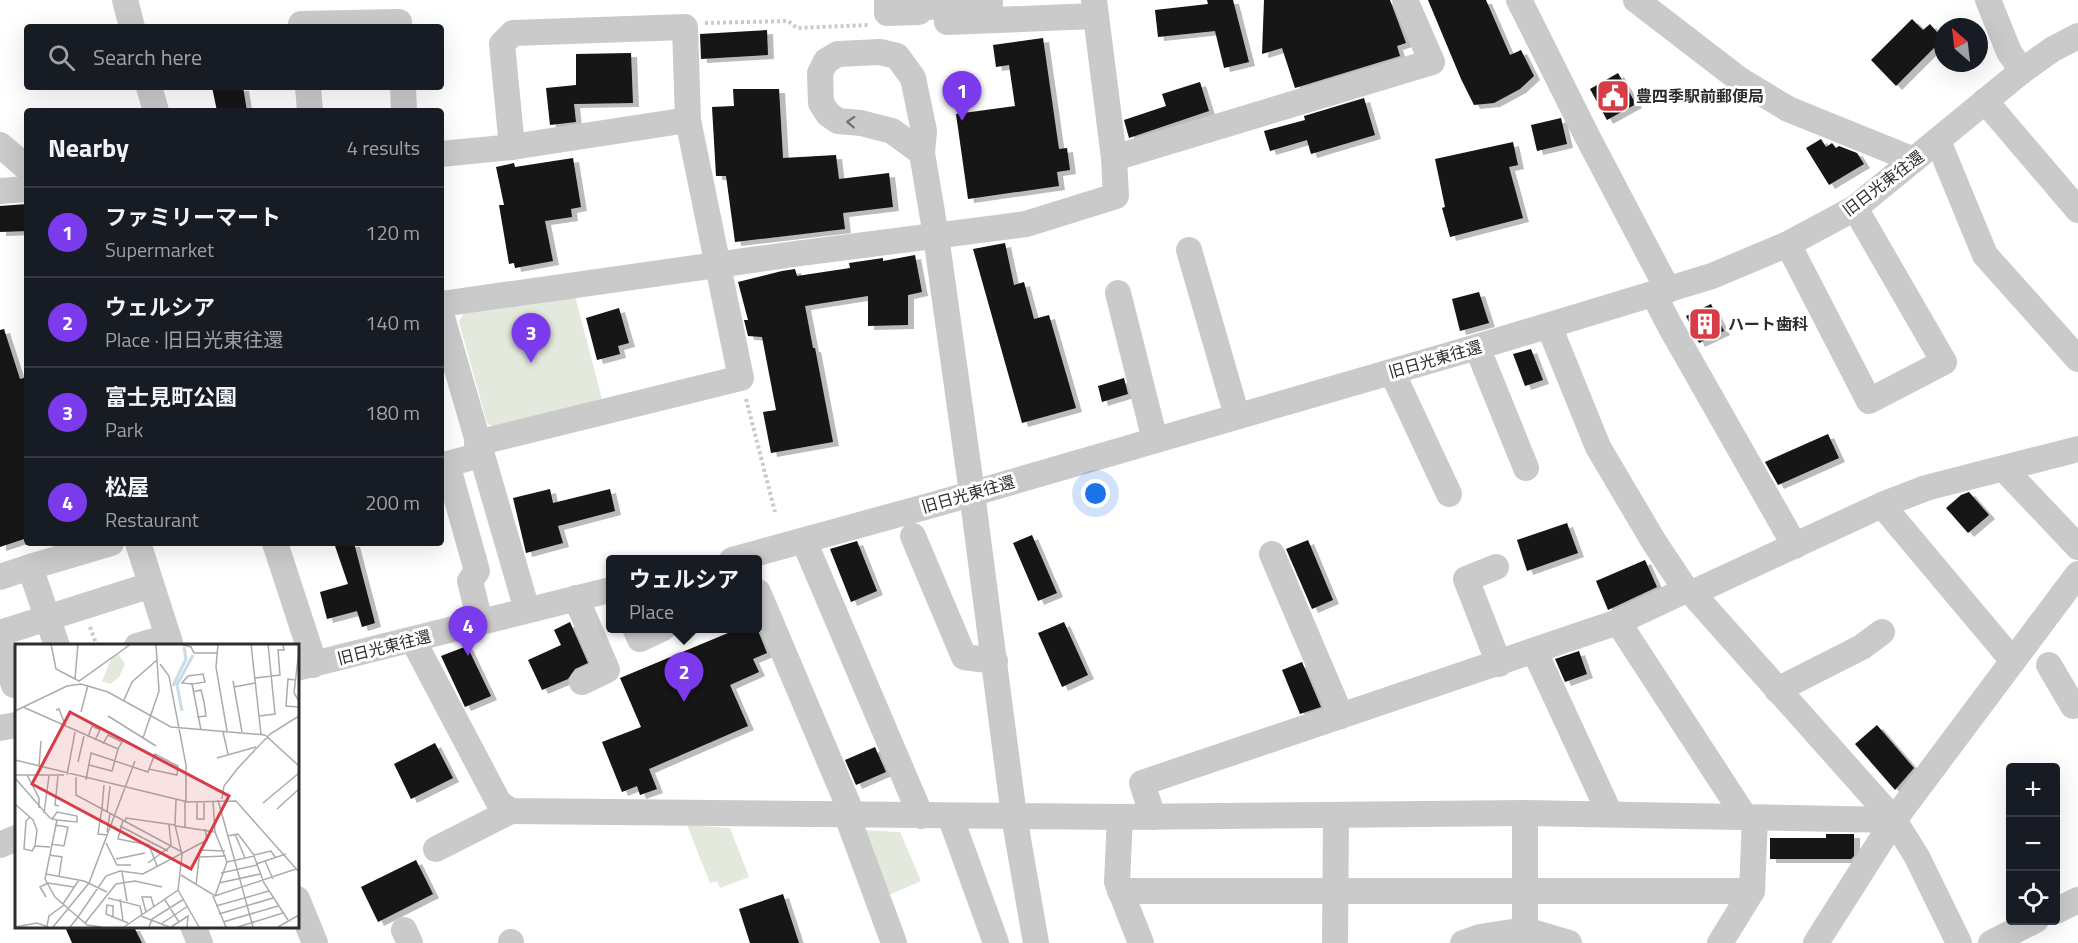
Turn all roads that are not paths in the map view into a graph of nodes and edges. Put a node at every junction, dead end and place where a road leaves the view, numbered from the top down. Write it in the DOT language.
graph roads {
  1 [pos="125,0"];
  2 [pos="887,0"];
  3 [pos="990,0"];
  4 [pos="1405,0"];
  5 [pos="1519,0"];
  6 [pos="1636,0"];
  7 [pos="1988,0"];
  8 [pos="1095,8"];
  9 [pos="947,22"];
  10 [pos="131,24"];
  11 [pos="301,24"];
  12 [pos="399,24"];
  13 [pos="2078,36"];
  14 [pos="2022,71"];
  15 [pos="913,78"];
  16 [pos="150,90"];
  17 [pos="308,90"];
  18 [pos="403,90"];
  19 [pos="1984,101"];
  20 [pos="155,108"];
  21 [pos="310,108"];
  22 [pos="404,108"];
  23 [pos="688,120"];
  24 [pos="880,126"];
  25 [pos="1938,141"];
  26 [pos="0,145"];
  27 [pos="512,147"];
  28 [pos="922,153"];
  29 [pos="444,154"];
  30 [pos="1114,158"];
  31 [pos="1914,160"];
  32 [pos="24,165"];
  33 [pos="24,189"];
  34 [pos="0,191"];
  35 [pos="1856,208"];
  36 [pos="2078,210"];
  37 [pos="936,236"];
  38 [pos="1788,244"];
  39 [pos="1189,250"];
  40 [pos="717,265"];
  41 [pos="1661,292"];
  42 [pos="1118,293"];
  43 [pos="444,304"];
  44 [pos="444,325"];
  45 [pos="1549,326"];
  46 [pos="1477,348"];
  47 [pos="2078,359"];
  48 [pos="1392,372"];
  49 [pos="1237,416"];
  50 [pos="1155,440"];
  51 [pos="479,449"];
  52 [pos="2078,449"];
  53 [pos="1526,468"];
  54 [pos="2005,470"];
  55 [pos="972,493"];
  56 [pos="1449,494"];
  57 [pos="1882,505"];
  58 [pos="913,536"];
  59 [pos="804,541"];
  60 [pos="101,546"];
  61 [pos="139,546"];
  62 [pos="276,546"];
  63 [pos="1795,546"];
  64 [pos="2078,547"];
  65 [pos="1272,554"];
  66 [pos="753,555"];
  67 [pos="30,567"];
  68 [pos="1496,567"];
  69 [pos="2078,574"];
  70 [pos="0,577"];
  71 [pos="152,585"];
  72 [pos="606,591"];
  73 [pos="1689,591"];
  74 [pos="576,598"];
  75 [pos="762,602"];
  76 [pos="527,610"];
  77 [pos="48,619"];
  78 [pos="480,622"];
  79 [pos="1617,622"];
  80 [pos="1882,632"];
  81 [pos="0,633"];
  82 [pos="637,633"];
  83 [pos="653,633"];
  84 [pos="413,640"];
  85 [pos="169,641"];
  86 [pos="56,644"];
  87 [pos="150,644"];
  88 [pos="0,646"];
  89 [pos="1534,651"];
  90 [pos="995,661"];
  91 [pos="2013,661"];
  92 [pos="1499,664"];
  93 [pos="2049,665"];
  94 [pos="305,666"];
  95 [pos="8,677"];
  96 [pos="582,682"];
  97 [pos="1777,690"];
  98 [pos="2076,709"];
  99 [pos="1341,716"];
  100 [pos="15,725"];
  101 [pos="0,728"];
  102 [pos="511,811"];
  103 [pos="849,813"];
  104 [pos="1525,813"];
  105 [pos="1610,814"];
  106 [pos="921,816"];
  107 [pos="950,816"];
  108 [pos="1014,816"];
  109 [pos="1336,816"];
  110 [pos="1120,817"];
  111 [pos="1153,817"];
  112 [pos="1750,817"];
  113 [pos="1894,820"];
  114 [pos="15,838"];
  115 [pos="0,845"];
  116 [pos="436,849"];
  117 [pos="1335,890"];
  118 [pos="1120,891"];
  119 [pos="1525,891"];
  120 [pos="1752,891"];
  121 [pos="2078,900"];
  122 [pos="298,901"];
  123 [pos="2060,909"];
  124 [pos="2028,925"];
  125 [pos="193,928"];
  126 [pos="1525,930"];
  127 [pos="200,943"];
  128 [pos="315,943"];
  129 [pos="894,943"];
  130 [pos="996,943"];
  131 [pos="1036,943"];
  132 [pos="1141,943"];
  133 [pos="1335,943"];
  134 [pos="1463,943"];
  135 [pos="1569,943"];
  136 [pos="1720,943"];
  137 [pos="1816,943"];
  138 [pos="1959,943"];
  139 [pos="1991,943"];
  1 -- 10 [label="street"];
  2 -- 3 [label="street"];
  4 -- 30 [label="street"];
  5 -- 41 [label="street"];
  6 -- 31 [label="street"];
  7 -- 14 [label="street"];
  8 -- 9 [label="street"];
  8 -- 30 [label="street"];
  11 -- 12 [label="street"];
  13 -- 14 [label="street, 旧日光東往還"];
  14 -- 19 [label="street, 旧日光東往還"];
  15 -- 24 [label="street"];
  24 -- 15 [label="street, one-way"];
  15 -- 28 [label="street"];
  16 -- 20 [label="street"];
  17 -- 21 [label="street"];
  18 -- 22 [label="street"];
  19 -- 25 [label="street, 旧日光東往還"];
  19 -- 36 [label="street"];
  23 -- 27 [label="street"];
  23 -- 27 [label="street"];
  23 -- 40 [label="street"];
  24 -- 28 [label="street"];
  25 -- 31 [label="street, 旧日光東往還"];
  25 -- 47 [label="street"];
  26 -- 32 [label="street"];
  27 -- 29 [label="street"];
  28 -- 37 [label="street"];
  30 -- 37 [label="street"];
  31 -- 35 [label="street, 旧日光東往還"];
  33 -- 34 [label="street"];
  35 -- 38 [label="street, 旧日光東往還"];
  35 -- 38 [label="street"];
  37 -- 40 [label="street"];
  37 -- 55 [label="street"];
  38 -- 41 [label="street, 旧日光東往還"];
  39 -- 49 [label="street"];
  40 -- 43 [label="street"];
  40 -- 51 [label="street"];
  41 -- 45 [label="street, 旧日光東往還"];
  41 -- 63 [label="street"];
  42 -- 50 [label="street"];
  44 -- 51 [label="street"];
  45 -- 46 [label="street, 旧日光東往還"];
  45 -- 73 [label="street"];
  46 -- 48 [label="street, 旧日光東往還"];
  46 -- 53 [label="street"];
  48 -- 49 [label="street, 旧日光東往還"];
  48 -- 56 [label="street"];
  49 -- 50 [label="street, 旧日光東往還"];
  50 -- 55 [label="street, 旧日光東往還"];
  51 -- 76 [label="street"];
  51 -- 78 [label="street"];
  52 -- 54 [label="street"];
  54 -- 57 [label="street"];
  54 -- 64 [label="street"];
  55 -- 59 [label="street, 旧日光東往還"];
  55 -- 90 [label="street"];
  57 -- 63 [label="street"];
  57 -- 91 [label="street"];
  58 -- 90 [label="street"];
  59 -- 66 [label="street, 旧日光東往還"];
  59 -- 106 [label="street"];
  60 -- 67 [label="street"];
  61 -- 71 [label="street"];
  62 -- 94 [label="street"];
  63 -- 73 [label="street"];
  65 -- 99 [label="street"];
  67 -- 70 [label="street"];
  67 -- 77 [label="street"];
  68 -- 92 [label="street"];
  69 -- 91 [label="street"];
  71 -- 77 [label="street"];
  71 -- 85 [label="street"];
  72 -- 74 [label="street, 旧日光東往還"];
  73 -- 79 [label="street"];
  73 -- 97 [label="street"];
  74 -- 76 [label="street, 旧日光東往還"];
  74 -- 96 [label="street"];
  75 -- 103 [label="street"];
  76 -- 78 [label="street, 旧日光東往還"];
  77 -- 81 [label="street"];
  77 -- 86 [label="street"];
  78 -- 84 [label="street, 旧日光東往還"];
  79 -- 89 [label="street"];
  79 -- 112 [label="street"];
  80 -- 97 [label="street"];
  82 -- 83 [label="street"];
  84 -- 94 [label="street, 旧日光東往還"];
  84 -- 102 [label="street"];
  85 -- 87 [label="street"];
  88 -- 95 [label="street"];
  89 -- 92 [label="street"];
  89 -- 105 [label="street"];
  90 -- 108 [label="street"];
  91 -- 113 [label="street"];
  92 -- 99 [label="street"];
  93 -- 98 [label="street"];
  97 -- 113 [label="street"];
  99 -- 111 [label="street"];
  100 -- 101 [label="street"];
  102 -- 103 [label="street"];
  102 -- 116 [label="street"];
  103 -- 106 [label="street"];
  103 -- 129 [label="street"];
  104 -- 105 [label="street"];
  104 -- 109 [label="street"];
  104 -- 119 [label="street"];
  105 -- 112 [label="street"];
  106 -- 107 [label="street"];
  107 -- 108 [label="street"];
  107 -- 130 [label="street"];
  108 -- 110 [label="street"];
  108 -- 131 [label="street"];
  109 -- 111 [label="street"];
  109 -- 117 [label="street"];
  110 -- 111 [label="street"];
  110 -- 118 [label="street"];
  112 -- 113 [label="street"];
  112 -- 120 [label="street"];
  113 -- 137 [label="street"];
  113 -- 138 [label="street"];
  114 -- 115 [label="street"];
  117 -- 118 [label="street"];
  117 -- 119 [label="street"];
  117 -- 133 [label="street"];
  118 -- 132 [label="street"];
  119 -- 120 [label="street"];
  119 -- 126 [label="street"];
  120 -- 136 [label="street"];
  121 -- 123 [label="street"];
  122 -- 128 [label="street"];
  124 -- 139 [label="street"];
  125 -- 127 [label="street"];
  126 -- 134 [label="street"];
  126 -- 135 [label="street"];
}
